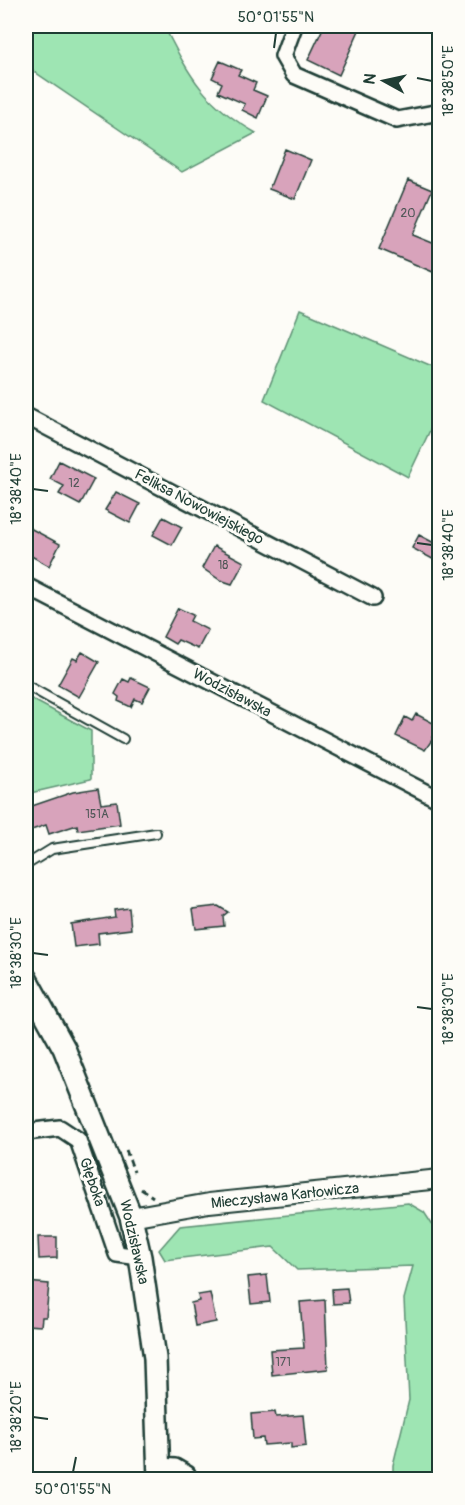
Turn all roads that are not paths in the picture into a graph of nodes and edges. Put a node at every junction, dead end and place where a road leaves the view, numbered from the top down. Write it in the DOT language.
graph roads {
  1 [pos="294,26"];
  2 [pos="440,112"];
  3 [pos="26,416"];
  4 [pos="26,586"];
  5 [pos="373,598"];
  6 [pos="26,685"];
  7 [pos="123,739"];
  8 [pos="440,800"];
  9 [pos="156,833"];
  10 [pos="26,864"];
  11 [pos="27,985"];
  12 [pos="26,1132"];
  13 [pos="440,1179"];
  14 [pos="131,1217"];
  15 [pos="140,1257"];
  16 [pos="160,1473"];
  17 [pos="188,1479"];
  1 -- 2 [label="street"];
  3 -- 5 [label="street, Feliksa Nowowiejskiego"];
  4 -- 8 [label="street, Wodzisławska"];
  6 -- 7 [label="lane"];
  9 -- 10 [label="lane"];
  11 -- 14 [label="main road, Wodzisławska"];
  12 -- 15 [label="street, Głęboka"];
  13 -- 14 [label="street, Mieczysława Karłowicza"];
  14 -- 15 [label="main road, Wodzisławska"];
  15 -- 16 [label="main road, Wodzisławska"];
  16 -- 17 [label="street"];
}
